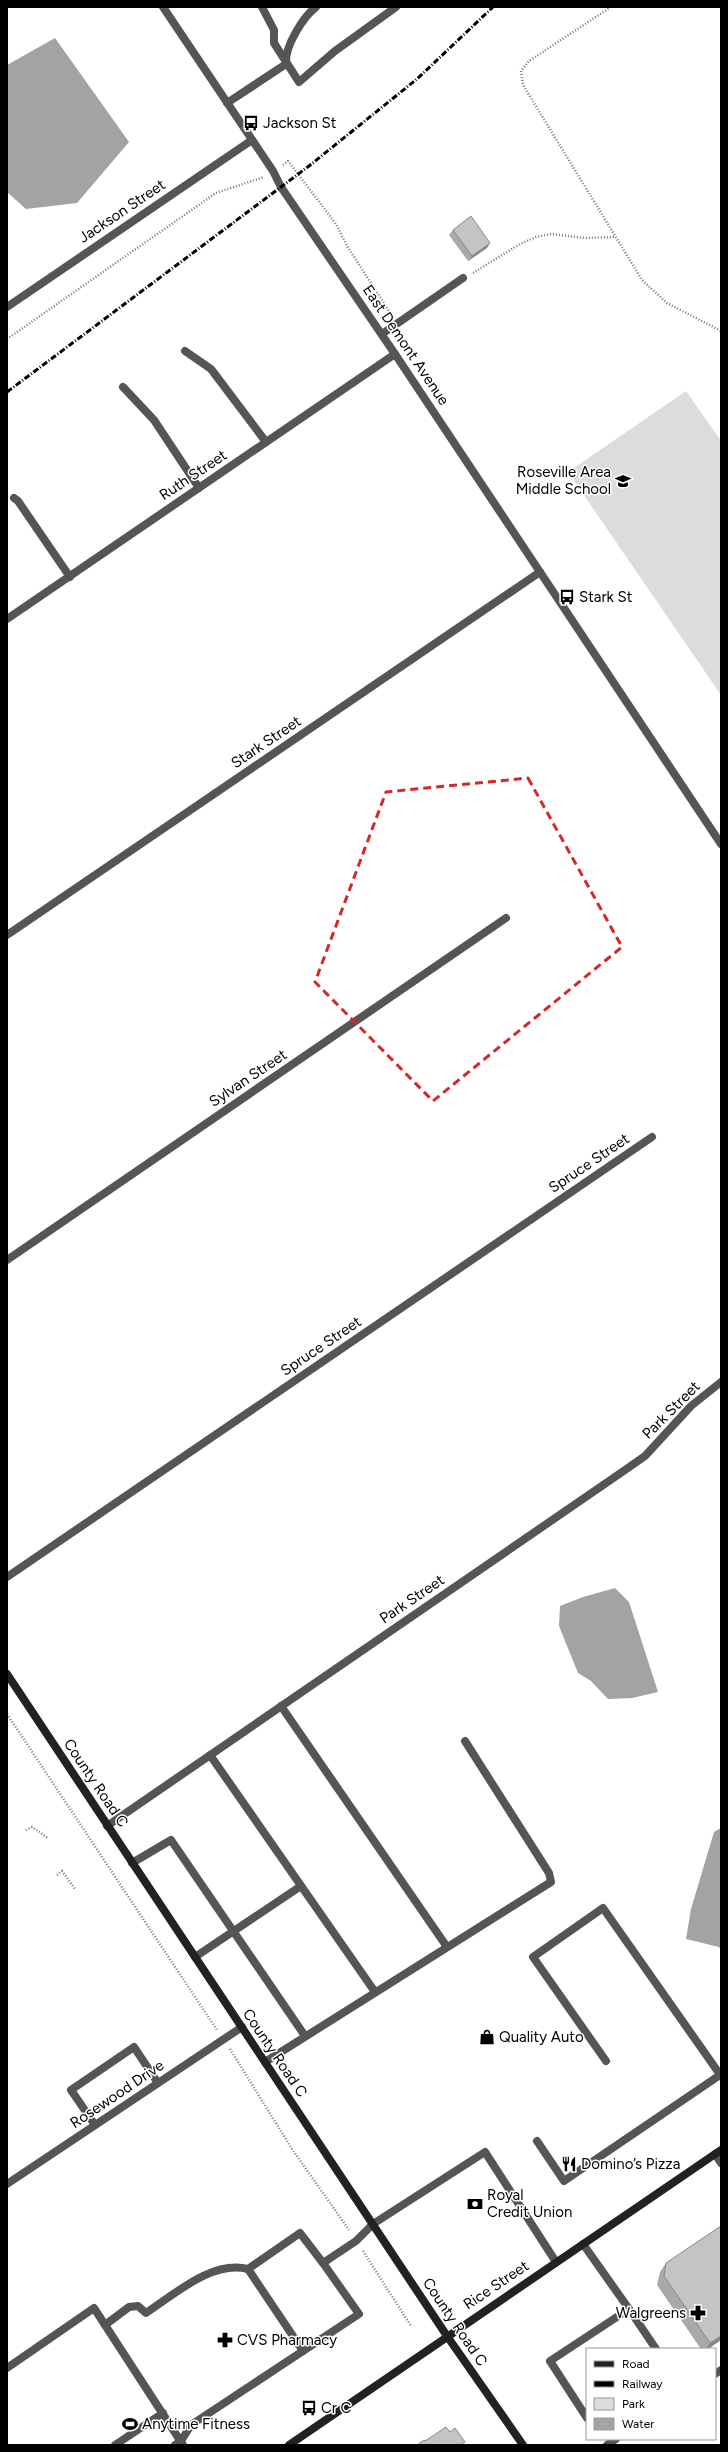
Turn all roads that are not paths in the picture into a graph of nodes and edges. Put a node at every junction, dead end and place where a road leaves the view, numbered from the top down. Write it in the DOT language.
graph roads {
  1 [pos="163,7"];
  2 [pos="262,7"];
  3 [pos="316,7"];
  4 [pos="396,7"];
  5 [pos="286,64"];
  6 [pos="227,103"];
  7 [pos="252,140"];
  8 [pos="463,278"];
  9 [pos="7,306"];
  10 [pos="382,334"];
  11 [pos="185,351"];
  12 [pos="395,354"];
  13 [pos="123,387"];
  14 [pos="266,442"];
  15 [pos="199,488"];
  16 [pos="14,498"];
  17 [pos="540,572"];
  18 [pos="70,577"];
  19 [pos="7,619"];
  20 [pos="721,844"];
  21 [pos="506,918"];
  22 [pos="7,935"];
  23 [pos="652,1137"];
  24 [pos="7,1260"];
  25 [pos="721,1382"];
  26 [pos="7,1577"];
  27 [pos="7,1674"];
  28 [pos="281,1706"];
  29 [pos="465,1741"];
  30 [pos="210,1755"];
  31 [pos="107,1826"];
  32 [pos="132,1863"];
  33 [pos="301,1886"];
  34 [pos="233,1931"];
  35 [pos="448,1947"];
  36 [pos="195,1957"];
  37 [pos="375,1992"];
  38 [pos="242,2028"];
  39 [pos="305,2036"];
  40 [pos="606,2061"];
  41 [pos="265,2062"];
  42 [pos="720,2075"];
  43 [pos="158,2083"];
  44 [pos="95,2125"];
  45 [pos="536,2141"];
  46 [pos="718,2152"];
  47 [pos="721,2163"];
  48 [pos="7,2184"];
  49 [pos="373,2224"];
  50 [pos="583,2244"];
  51 [pos="556,2262"];
  52 [pos="323,2263"];
  53 [pos="248,2269"];
  54 [pos="629,2309"];
  55 [pos="105,2324"];
  56 [pos="447,2336"];
  57 [pos="655,2348"];
  58 [pos="303,2351"];
  59 [pos="7,2368"];
  60 [pos="163,2414"];
  61 [pos="586,2416"];
  62 [pos="180,2444"];
  63 [pos="115,2445"];
  64 [pos="289,2445"];
  65 [pos="523,2445"];
  1 -- 6 [label="street, East Demont Avenue"];
  2 -- 5 [label="street"];
  3 -- 5 [label="street"];
  4 -- 5 [label="street"];
  5 -- 6 [label="street"];
  6 -- 7 [label="street, East Demont Avenue"];
  7 -- 9 [label="street, Jackson Street"];
  7 -- 10 [label="street, East Demont Avenue"];
  8 -- 10 [label="street"];
  10 -- 12 [label="street, East Demont Avenue"];
  11 -- 14 [label="street"];
  12 -- 14 [label="street, Ruth Street"];
  12 -- 17 [label="street, East Demont Avenue"];
  13 -- 15 [label="street"];
  14 -- 15 [label="street, Ruth Street"];
  15 -- 18 [label="street, Ruth Street"];
  16 -- 18 [label="street"];
  17 -- 20 [label="street, East Demont Avenue"];
  17 -- 22 [label="street, Stark Street"];
  18 -- 19 [label="street, Ruth Street"];
  21 -- 24 [label="street, Sylvan Street"];
  23 -- 26 [label="street, Spruce Street"];
  25 -- 28 [label="street, Park Street"];
  27 -- 31 [label="main road, County Road C"];
  28 -- 30 [label="street, Park Street"];
  28 -- 35 [label="street"];
  29 -- 35 [label="street"];
  30 -- 31 [label="street, Park Street"];
  30 -- 33 [label="street"];
  31 -- 32 [label="main road, County Road C"];
  32 -- 34 [label="street"];
  32 -- 36 [label="main road, County Road C"];
  33 -- 34 [label="street"];
  33 -- 37 [label="street"];
  34 -- 36 [label="street"];
  34 -- 39 [label="street"];
  35 -- 37 [label="street"];
  36 -- 38 [label="main road, County Road C"];
  37 -- 39 [label="street"];
  38 -- 41 [label="main road, County Road C"];
  38 -- 43 [label="street, Rosewood Drive"];
  39 -- 41 [label="street"];
  40 -- 42 [label="street"];
  41 -- 49 [label="main road, County Road C"];
  42 -- 45 [label="street"];
  43 -- 44 [label="street, Rosewood Drive"];
  43 -- 44 [label="street"];
  44 -- 48 [label="street, Rosewood Drive"];
  46 -- 47 [label="street"];
  46 -- 50 [label="main road, Rice Street"];
  49 -- 51 [label="street"];
  49 -- 52 [label="street"];
  49 -- 56 [label="main road, County Road C"];
  50 -- 51 [label="main road, Rice Street"];
  50 -- 54 [label="street"];
  51 -- 56 [label="main road, Rice Street"];
  52 -- 53 [label="street"];
  52 -- 58 [label="street"];
  53 -- 55 [label="street"];
  53 -- 58 [label="street"];
  54 -- 57 [label="street"];
  54 -- 61 [label="street"];
  55 -- 59 [label="street"];
  55 -- 60 [label="street"];
  56 -- 64 [label="main road, Rice Street"];
  56 -- 65 [label="main road, County Road C"];
  58 -- 62 [label="street"];
  60 -- 62 [label="street"];
  60 -- 63 [label="street"];
}
